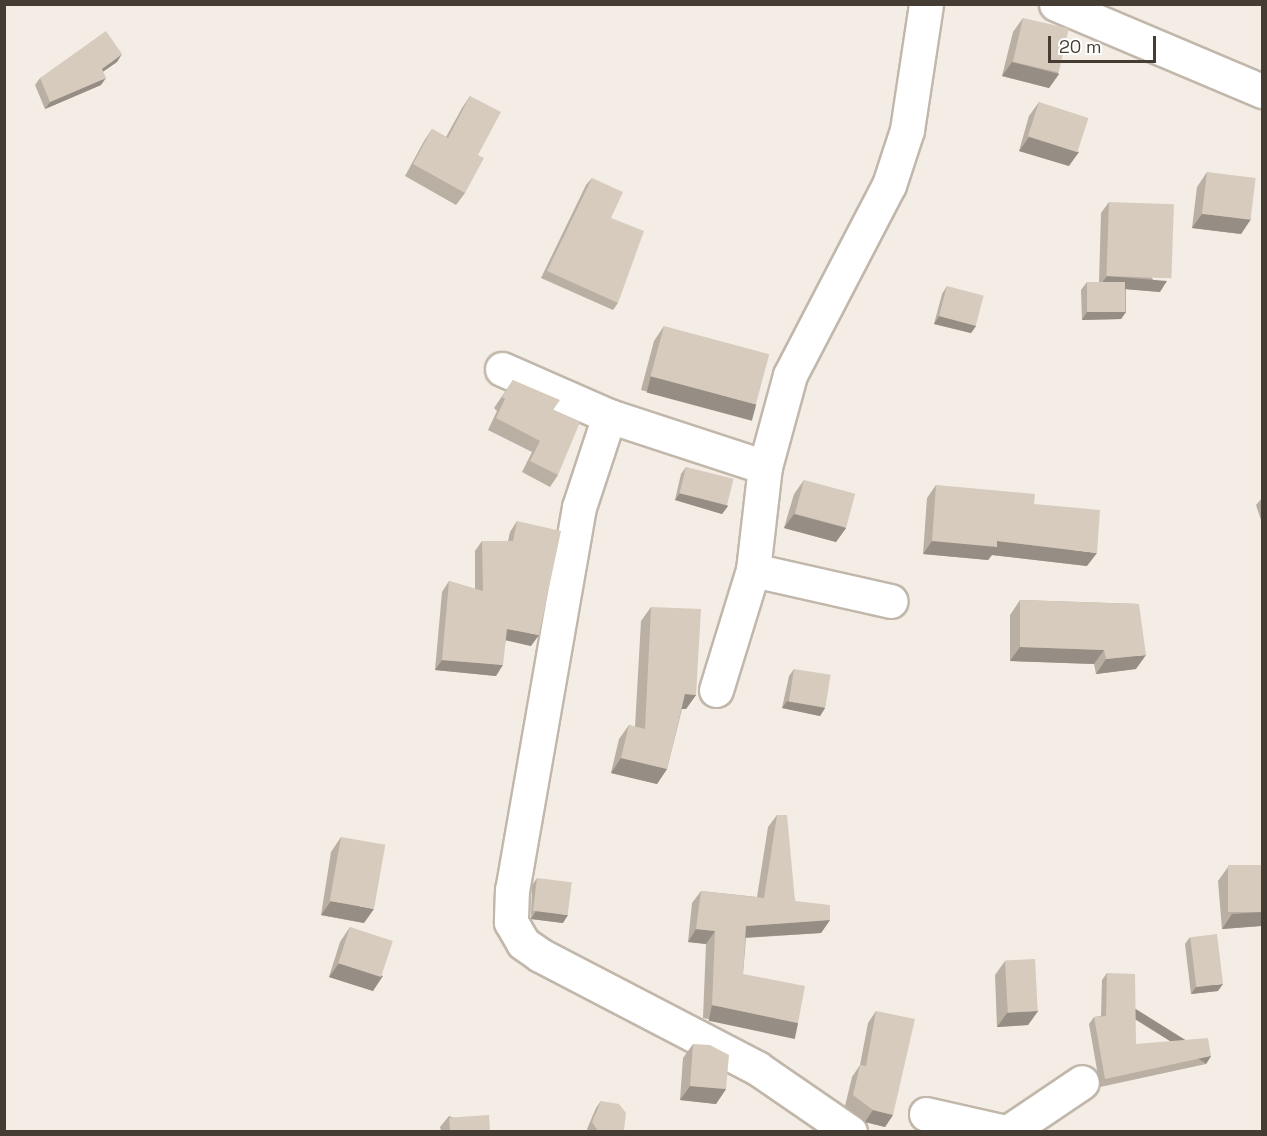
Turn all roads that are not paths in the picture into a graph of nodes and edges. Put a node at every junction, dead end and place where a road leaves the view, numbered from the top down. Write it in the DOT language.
graph roads {
  1 [pos="926,4"];
  2 [pos="1056,4"];
  3 [pos="1263,91"];
  4 [pos="502,369"];
  5 [pos="609,416"];
  6 [pos="765,467"];
  7 [pos="753,570"];
  8 [pos="891,600"];
  9 [pos="716,690"];
  10 [pos="1082,1082"];
  11 [pos="926,1114"];
  12 [pos="850,1131"];
  13 [pos="1007,1131"];
  1 -- 6 [label="street"];
  2 -- 3 [label="street"];
  4 -- 5 [label="street"];
  5 -- 6 [label="street"];
  5 -- 12 [label="street"];
  6 -- 7 [label="street"];
  7 -- 8 [label="street"];
  7 -- 9 [label="street"];
  10 -- 13 [label="street"];
  11 -- 13 [label="street"];
}
